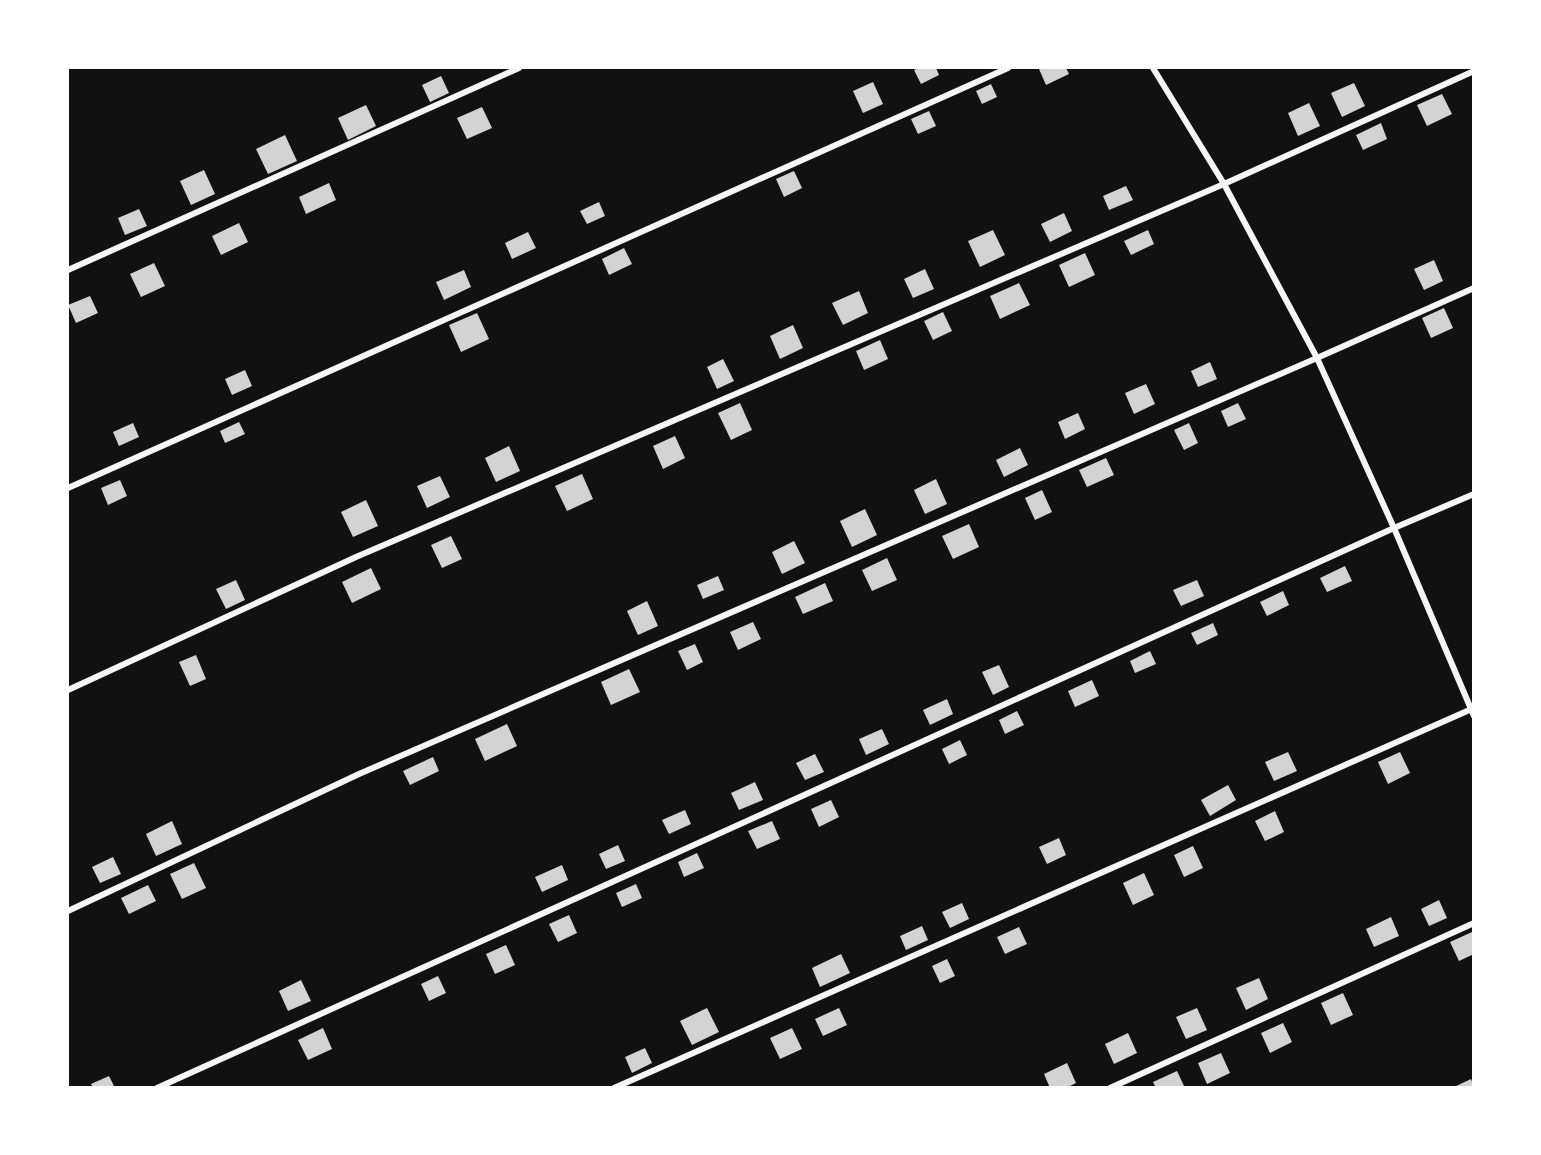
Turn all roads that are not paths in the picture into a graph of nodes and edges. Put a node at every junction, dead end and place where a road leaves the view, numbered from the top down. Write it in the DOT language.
graph roads {
  1 [pos="519,68"];
  2 [pos="1008,68"];
  3 [pos="1153,68"];
  4 [pos="1473,71"];
  5 [pos="1224,184"];
  6 [pos="68,270"];
  7 [pos="1473,288"];
  8 [pos="1317,358"];
  9 [pos="68,488"];
  10 [pos="1473,494"];
  11 [pos="1394,528"];
  12 [pos="68,690"];
  13 [pos="1473,711"];
  14 [pos="68,910"];
  15 [pos="1473,923"];
  16 [pos="157,1088"];
  17 [pos="614,1088"];
  18 [pos="1110,1088"];
  1 -- 6 [label="street"];
  2 -- 9 [label="street"];
  3 -- 5 [label="street"];
  4 -- 5 [label="street"];
  5 -- 8 [label="street"];
  5 -- 12 [label="street"];
  7 -- 8 [label="street"];
  8 -- 11 [label="street"];
  8 -- 14 [label="street"];
  10 -- 11 [label="street"];
  11 -- 13 [label="street"];
  11 -- 16 [label="street"];
  13 -- 17 [label="street"];
  15 -- 18 [label="street"];
}
